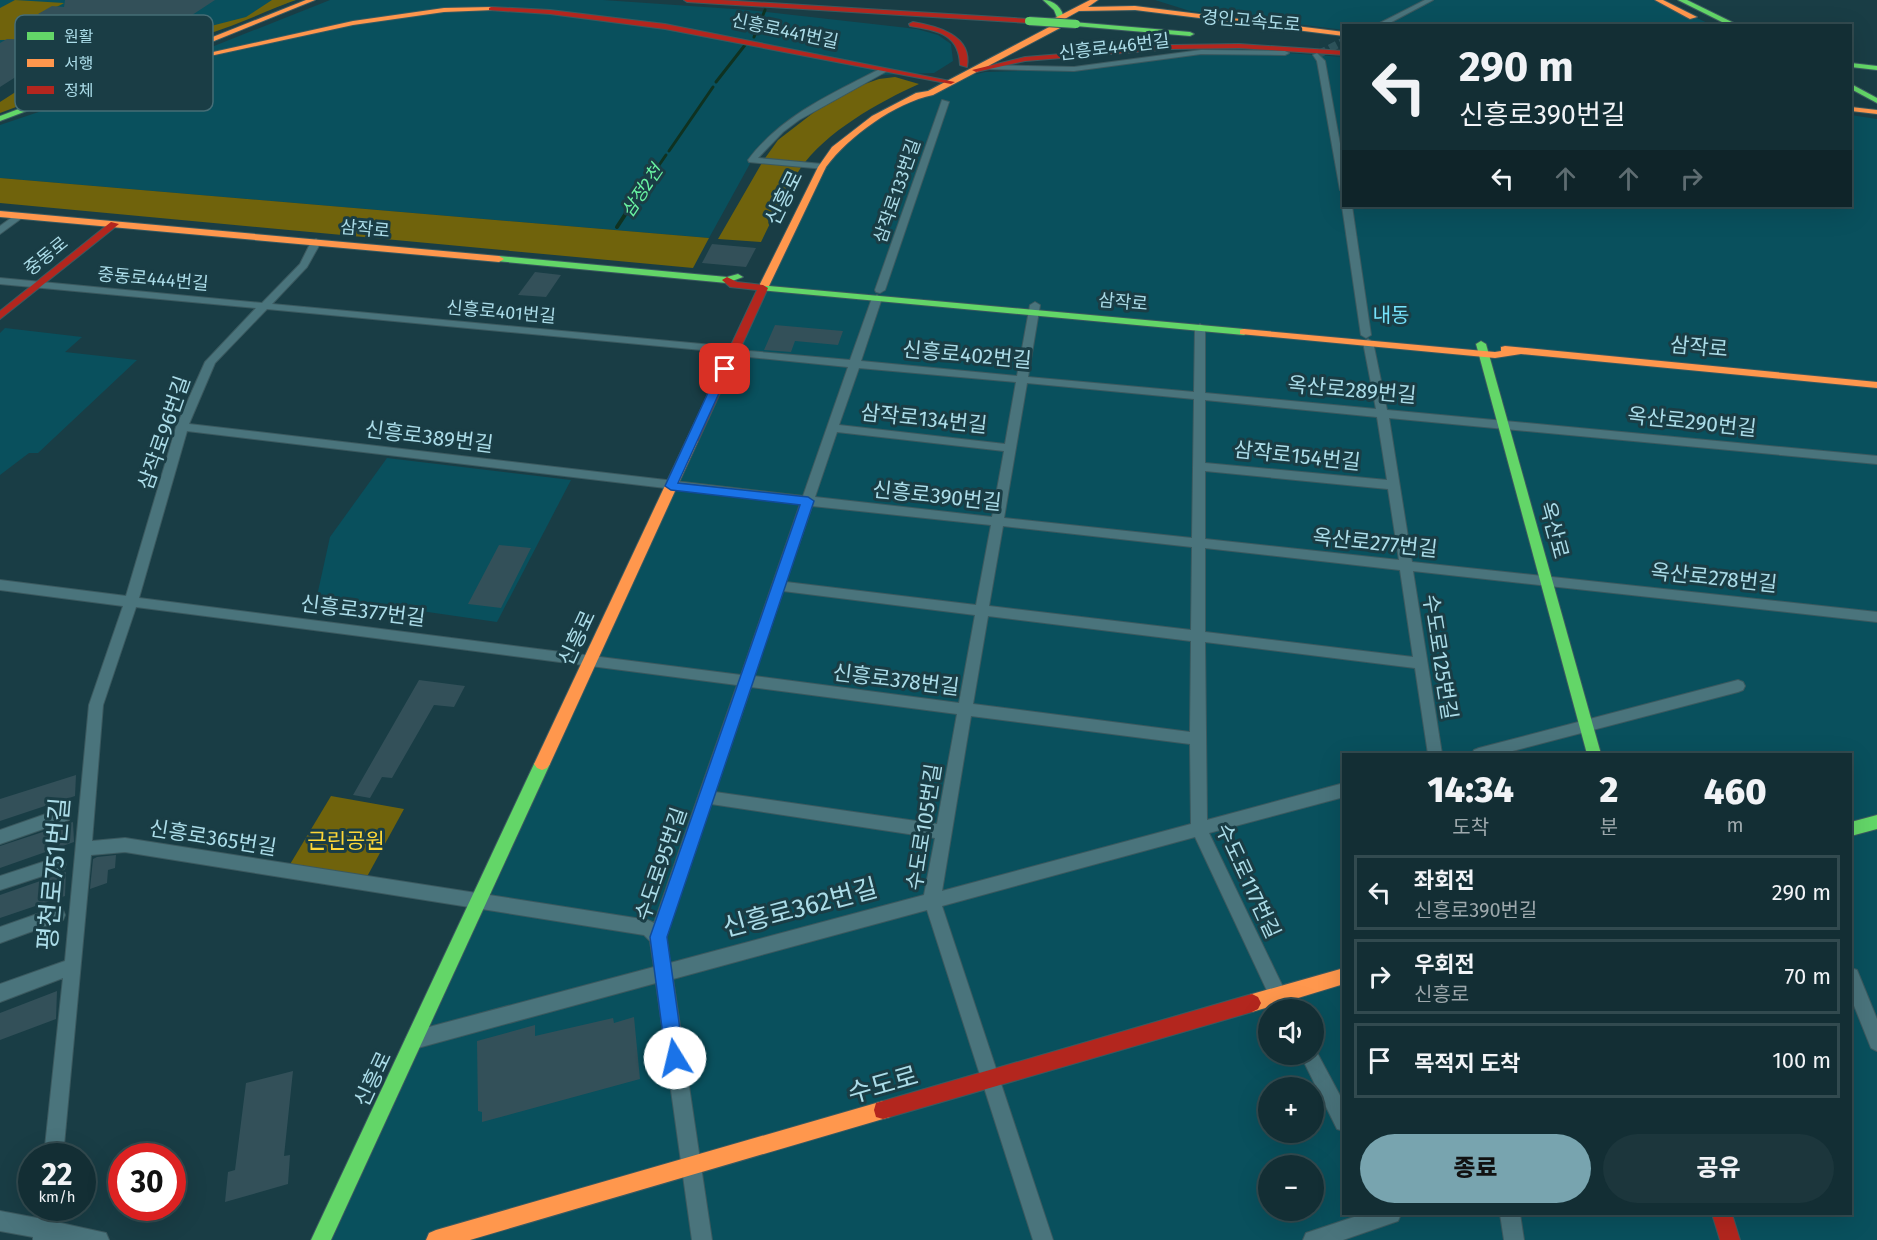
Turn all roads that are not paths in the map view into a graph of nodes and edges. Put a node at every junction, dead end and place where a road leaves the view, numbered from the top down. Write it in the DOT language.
graph roads {
  1 [pos="312,0"];
  2 [pos="678,0"];
  3 [pos="687,0"];
  4 [pos="807,0"];
  5 [pos="1046,0"];
  6 [pos="1095,0"];
  7 [pos="1135,0"];
  8 [pos="1430,0"];
  9 [pos="1658,0"];
  10 [pos="1669,0"];
  11 [pos="1681,0"];
  12 [pos="1166,12"];
  13 [pos="1034,18"];
  14 [pos="1080,18"];
  15 [pos="1059,19"];
  16 [pos="1381,24"];
  17 [pos="1717,24"];
  18 [pos="1717,24"];
  19 [pos="1733,24"];
  20 [pos="1342,34"];
  21 [pos="213,38"];
  22 [pos="1342,42"];
  23 [pos="1342,51"];
  24 [pos="1342,51"];
  25 [pos="213,55"];
  26 [pos="1852,64"];
  27 [pos="975,67"];
  28 [pos="1877,68"];
  29 [pos="885,70"];
  30 [pos="936,80"];
  31 [pos="951,82"];
  32 [pos="1852,87"];
  33 [pos="919,95"];
  34 [pos="1852,100"];
  35 [pos="945,102"];
  36 [pos="1877,102"];
  37 [pos="1852,109"];
  38 [pos="22,111"];
  39 [pos="1877,112"];
  40 [pos="0,119"];
  41 [pos="822,167"];
  42 [pos="1342,179"];
  43 [pos="1347,207"];
  44 [pos="0,214"];
  45 [pos="21,216"];
  46 [pos="114,224"];
  47 [pos="0,231"];
  48 [pos="316,242"];
  49 [pos="0,281"];
  50 [pos="765,284"];
  51 [pos="39,285"];
  52 [pos="879,294"];
  53 [pos="265,306"];
  54 [pos="1034,308"];
  55 [pos="0,316"];
  56 [pos="1200,327"];
  57 [pos="1367,338"];
  58 [pos="1483,349"];
  59 [pos="734,350"];
  60 [pos="855,364"];
  61 [pos="1022,379"];
  62 [pos="1877,385"];
  63 [pos="1197,395"];
  64 [pos="1382,412"];
  65 [pos="1503,424"];
  66 [pos="182,427"];
  67 [pos="833,428"];
  68 [pos="1010,448"];
  69 [pos="1877,460"];
  70 [pos="1198,466"];
  71 [pos="1392,485"];
  72 [pos="671,486"];
  73 [pos="808,501"];
  74 [pos="997,522"];
  75 [pos="1198,543"];
  76 [pos="1404,566"];
  77 [pos="1546,581"];
  78 [pos="0,585"];
  79 [pos="779,586"];
  80 [pos="131,602"];
  81 [pos="982,610"];
  82 [pos="1877,617"];
  83 [pos="1198,637"];
  84 [pos="589,662"];
  85 [pos="1420,663"];
  86 [pos="746,682"];
  87 [pos="1738,686"];
  88 [pos="965,710"];
  89 [pos="1586,727"];
  90 [pos="1197,739"];
  91 [pos="1435,753"];
  92 [pos="1483,753"];
  93 [pos="1594,753"];
  94 [pos="1342,791"];
  95 [pos="706,797"];
  96 [pos="63,815"];
  97 [pos="1877,822"];
  98 [pos="1199,828"];
  99 [pos="1852,829"];
  100 [pos="944,832"];
  101 [pos="0,837"];
  102 [pos="83,849"];
  103 [pos="58,864"];
  104 [pos="0,883"];
  105 [pos="932,899"];
  106 [pos="478,903"];
  107 [pos="57,915"];
  108 [pos="0,934"];
  109 [pos="658,937"];
  110 [pos="74,966"];
  111 [pos="662,972"];
  112 [pos="1342,977"];
  113 [pos="1852,979"];
  114 [pos="0,993"];
  115 [pos="1281,999"];
  116 [pos="1289,999"];
  117 [pos="1258,1008"];
  118 [pos="414,1040"];
  119 [pos="1877,1042"];
  120 [pos="1315,1065"];
  121 [pos="991,1079"];
  122 [pos="1342,1118"];
  123 [pos="54,1143"];
  124 [pos="692,1166"];
  125 [pos="1388,1215"];
  126 [pos="1510,1215"];
  127 [pos="1722,1215"];
  128 [pos="0,1221"];
  129 [pos="44,1235"];
  130 [pos="99,1240"];
  131 [pos="321,1240"];
  132 [pos="436,1240"];
  133 [pos="702,1240"];
  134 [pos="1043,1240"];
  135 [pos="1313,1240"];
  136 [pos="1514,1240"];
  137 [pos="1730,1240"];
  1 -- 21 [label="main road"];
  2 -- 27 [label="main road"];
  3 -- 13 [label="main road, 경인고속도로"];
  4 -- 13 [label="main road, 경인고속도로"];
  5 -- 15 [label="main road"];
  6 -- 14 [label="main road, 신흥로"];
  7 -- 12 [label="main road"];
  8 -- 16 [label="street"];
  9 -- 17 [label="main road"];
  10 -- 18 [label="main road"];
  11 -- 19 [label="main road"];
  12 -- 14 [label="main road"];
  12 -- 20 [label="main road"];
  13 -- 14 [label="main road, 경인고속도로, bridge"];
  14 -- 15 [label="main road, 신흥로"];
  14 -- 22 [label="main road, 경인고속도로"];
  14 -- 24 [label="main road, 경인고속도로"];
  15 -- 27 [label="main road, 신흥로"];
  23 -- 27 [label="main road"];
  25 -- 29 [label="main road, 신흥로441번길"];
  26 -- 28 [label="main road"];
  27 -- 30 [label="main road, 신흥로"];
  27 -- 31 [label="main road, 신흥로"];
  27 -- 42 [label="street, 신흥로446번길"];
  29 -- 30 [label="main road, 신흥로441번길"];
  29 -- 41 [label="street"];
  30 -- 31 [label="main road, 신흥로441번길"];
  30 -- 33 [label="main road, 신흥로"];
  31 -- 33 [label="main road, 신흥로"];
  32 -- 36 [label="main road"];
  33 -- 41 [label="main road, 신흥로"];
  34 -- 36 [label="main road"];
  35 -- 52 [label="street, 삼작로133번길"];
  37 -- 39 [label="main road"];
  38 -- 40 [label="main road"];
  41 -- 50 [label="main road, 신흥로"];
  43 -- 57 [label="street, 수도로125번길"];
  44 -- 45 [label="main road, 삼작로"];
  45 -- 46 [label="main road, 삼작로"];
  45 -- 47 [label="street"];
  46 -- 48 [label="main road, 삼작로"];
  46 -- 51 [label="main road, 중동로"];
  48 -- 50 [label="main road, 삼작로"];
  48 -- 53 [label="street, 삼작로96번길"];
  49 -- 51 [label="street, 중동로444번길"];
  50 -- 52 [label="main road, 삼작로"];
  50 -- 59 [label="main road, 신흥로"];
  51 -- 53 [label="street, 중동로444번길"];
  51 -- 55 [label="main road, 중동로"];
  52 -- 54 [label="main road, 삼작로"];
  52 -- 60 [label="street, 삼작로134번길"];
  53 -- 59 [label="street, 신흥로401번길"];
  53 -- 66 [label="street, 삼작로96번길"];
  54 -- 56 [label="main road, 삼작로"];
  54 -- 57 [label="main road, 삼작로"];
  54 -- 61 [label="street, 수도로105번길"];
  56 -- 57 [label="main road, 삼작로"];
  56 -- 63 [label="street"];
  57 -- 58 [label="main road, 삼작로"];
  57 -- 64 [label="street, 수도로125번길"];
  58 -- 62 [label="main road, 삼작로"];
  58 -- 65 [label="main road, 옥산로"];
  59 -- 60 [label="street, 신흥로402번길"];
  59 -- 72 [label="main road, 신흥로"];
  60 -- 61 [label="street, 신흥로402번길"];
  60 -- 67 [label="street, 삼작로134번길"];
  61 -- 63 [label="street, 신흥로402번길"];
  61 -- 68 [label="street, 수도로105번길"];
  63 -- 64 [label="street, 옥산로289번길"];
  63 -- 70 [label="street"];
  64 -- 65 [label="street, 옥산로289번길"];
  64 -- 71 [label="street, 수도로125번길"];
  65 -- 69 [label="street, 옥산로290번길"];
  65 -- 77 [label="main road, 옥산로"];
  66 -- 72 [label="street, 신흥로389번길"];
  66 -- 80 [label="street, 삼작로96번길"];
  67 -- 68 [label="street, 삼작로134번길"];
  67 -- 73 [label="street, 삼작로134번길"];
  68 -- 74 [label="street, 수도로105번길"];
  70 -- 71 [label="street, 삼작로154번길"];
  70 -- 75 [label="street"];
  71 -- 76 [label="street, 수도로125번길"];
  72 -- 73 [label="street, 신흥로390번길"];
  72 -- 84 [label="main road, 신흥로"];
  73 -- 74 [label="street, 신흥로390번길"];
  73 -- 79 [label="street, 수도로95번길"];
  74 -- 75 [label="street, 신흥로390번길"];
  74 -- 81 [label="street, 수도로105번길"];
  75 -- 76 [label="street, 옥산로277번길"];
  75 -- 83 [label="street, 수도로117번길"];
  76 -- 77 [label="street, 옥산로277번길"];
  76 -- 85 [label="street, 수도로125번길"];
  77 -- 82 [label="street, 옥산로278번길"];
  77 -- 89 [label="main road, 옥산로"];
  78 -- 80 [label="street, 신흥로377번길"];
  79 -- 81 [label="street"];
  79 -- 86 [label="street, 수도로95번길"];
  80 -- 84 [label="street, 신흥로377번길"];
  80 -- 102 [label="street, 평천로751번길"];
  81 -- 83 [label="street"];
  81 -- 88 [label="street, 수도로105번길"];
  83 -- 85 [label="street"];
  83 -- 90 [label="street, 수도로117번길"];
  84 -- 86 [label="street, 신흥로378번길"];
  84 -- 106 [label="main road, 신흥로"];
  85 -- 91 [label="street, 수도로125번길"];
  86 -- 88 [label="street, 신흥로378번길"];
  86 -- 95 [label="street, 수도로95번길"];
  87 -- 89 [label="street"];
  88 -- 90 [label="street, 신흥로378번길"];
  88 -- 100 [label="street, 수도로105번길"];
  89 -- 92 [label="street"];
  89 -- 93 [label="main road, 옥산로"];
  90 -- 98 [label="street, 수도로117번길"];
  94 -- 98 [label="street, 신흥로362번길"];
  95 -- 100 [label="street"];
  95 -- 109 [label="street, 수도로95번길"];
  96 -- 101 [label="street"];
  97 -- 99 [label="main road"];
  98 -- 105 [label="street, 신흥로362번길"];
  98 -- 115 [label="street, 수도로117번길"];
  100 -- 105 [label="street, 수도로105번길"];
  102 -- 106 [label="street, 신흥로365번길"];
  102 -- 110 [label="street, 평천로751번길"];
  103 -- 104 [label="street"];
  105 -- 111 [label="street, 신흥로362번길"];
  105 -- 121 [label="street, 수도로105번길"];
  106 -- 109 [label="street, 신흥로365번길"];
  106 -- 118 [label="main road, 신흥로"];
  107 -- 108 [label="street"];
  109 -- 111 [label="street, 수도로95번길"];
  110 -- 114 [label="street"];
  110 -- 123 [label="street, 평천로751번길"];
  111 -- 118 [label="street, 신흥로362번길"];
  111 -- 124 [label="street, 수도로95번길"];
  112 -- 116 [label="main road, 수도로"];
  113 -- 119 [label="street"];
  117 -- 121 [label="main road, 수도로"];
  118 -- 131 [label="main road, 신흥로"];
  120 -- 122 [label="street"];
  121 -- 124 [label="main road, 수도로"];
  121 -- 134 [label="street, 수도로105번길"];
  124 -- 132 [label="main road, 수도로"];
  124 -- 133 [label="street, 수도로95번길"];
  125 -- 135 [label="street"];
  126 -- 136 [label="street"];
  127 -- 137 [label="main road"];
  128 -- 129 [label="street"];
  129 -- 130 [label="street"];
}
